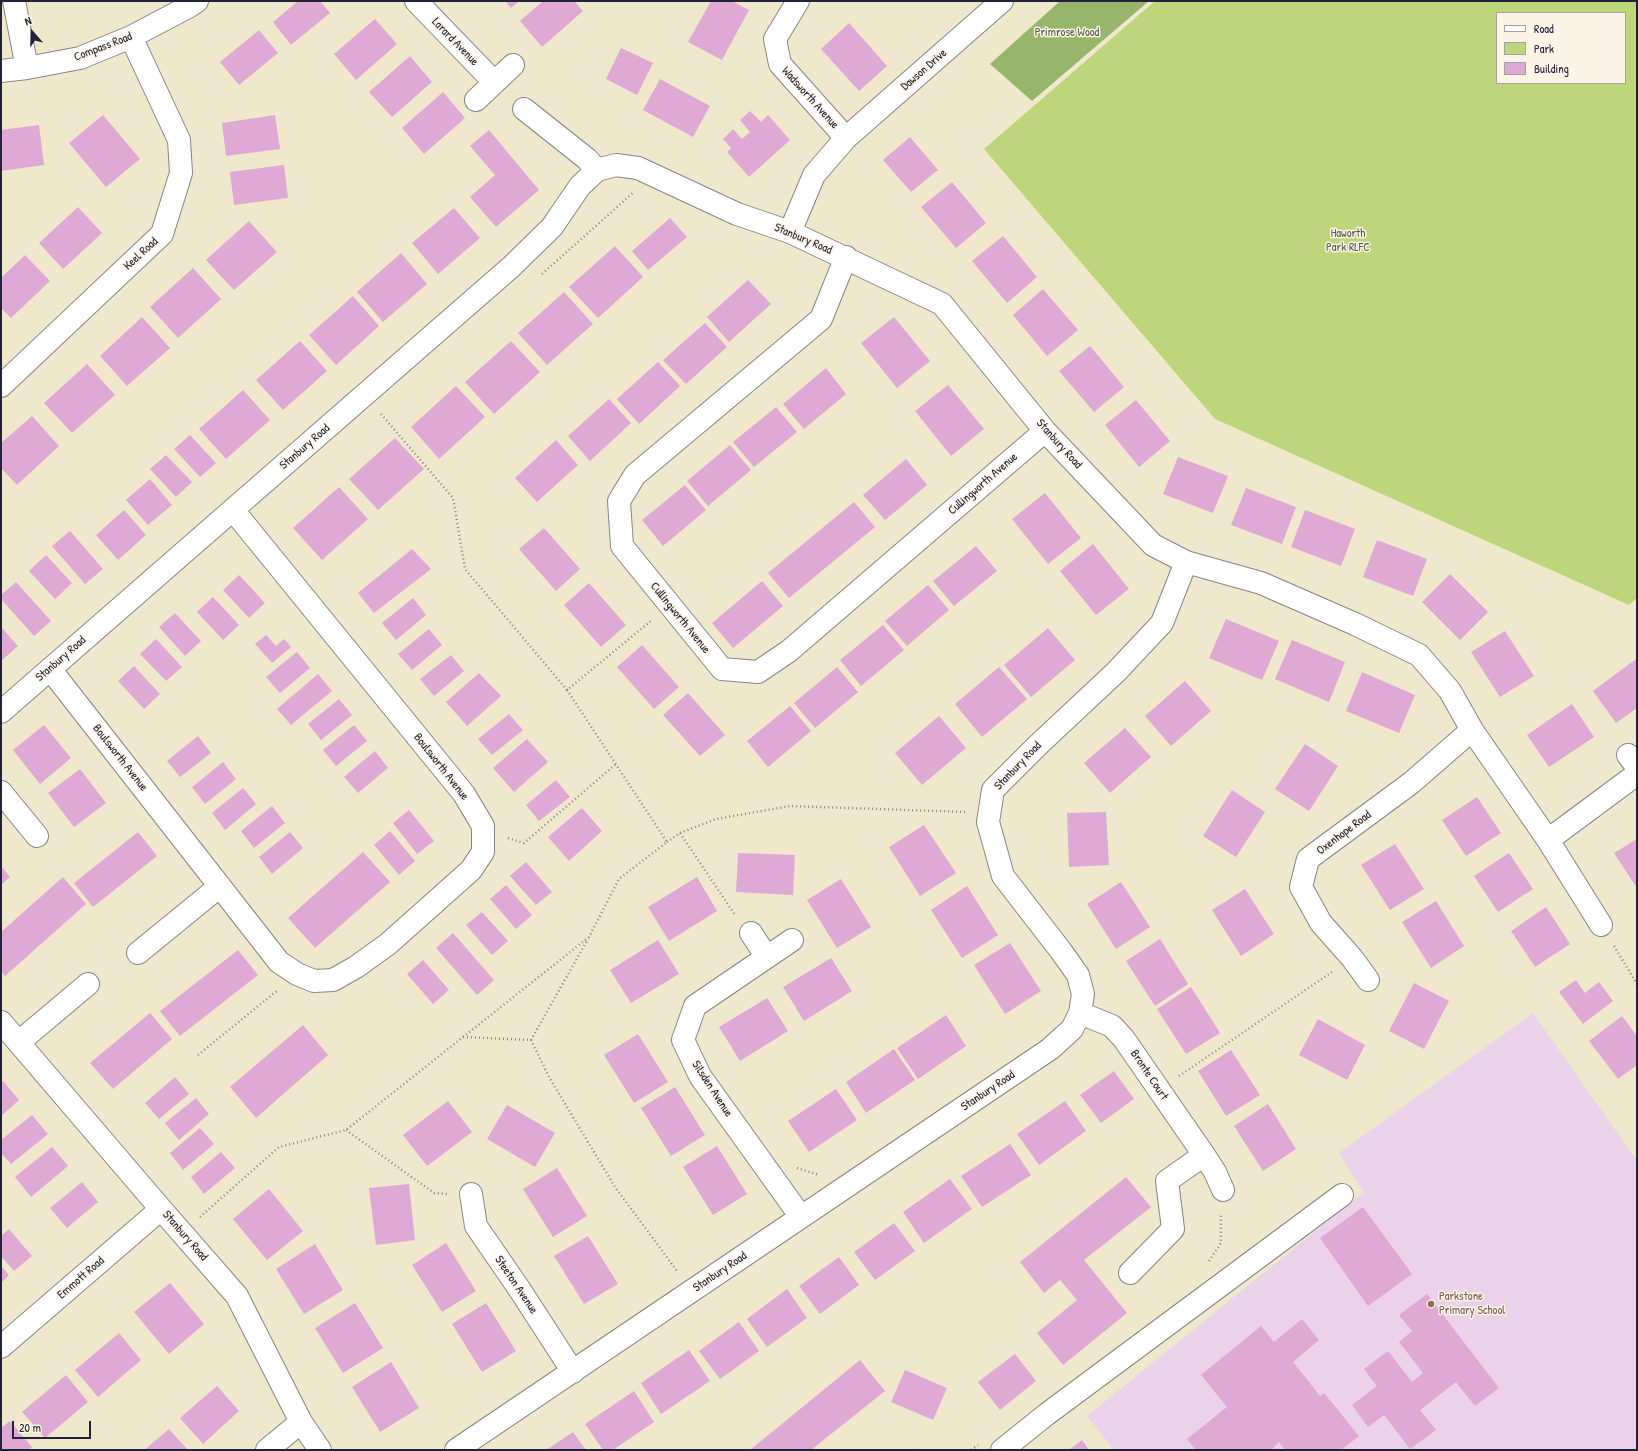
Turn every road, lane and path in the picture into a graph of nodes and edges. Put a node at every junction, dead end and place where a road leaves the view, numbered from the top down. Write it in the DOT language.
graph roads {
  1 [pos="14,1"];
  2 [pos="197,1"];
  3 [pos="416,1"];
  4 [pos="798,1"];
  5 [pos="1002,1"];
  6 [pos="131,37"];
  7 [pos="514,66"];
  8 [pos="27,68"];
  9 [pos="1,71"];
  10 [pos="494,82"];
  11 [pos="476,100"];
  12 [pos="524,109"];
  13 [pos="846,138"];
  14 [pos="597,170"];
  15 [pos="790,232"];
  16 [pos="846,257"];
  17 [pos="1,386"];
  18 [pos="364,395"];
  19 [pos="1044,431"];
  20 [pos="233,510"];
  21 [pos="1186,562"];
  22 [pos="670,605"];
  23 [pos="50,669"];
  24 [pos="567,690"];
  25 [pos="1,712"];
  26 [pos="1472,730"];
  27 [pos="616,764"];
  28 [pos="1634,765"];
  29 [pos="1,792"];
  30 [pos="990,812"];
  31 [pos="483,832"];
  32 [pos="680,833"];
  33 [pos="37,836"];
  34 [pos="1548,840"];
  35 [pos="667,842"];
  36 [pos="220,886"];
  37 [pos="1601,925"];
  38 [pos="751,933"];
  39 [pos="589,937"];
  40 [pos="792,940"];
  41 [pos="138,953"];
  42 [pos="766,956"];
  43 [pos="1352,958"];
  44 [pos="297,974"];
  45 [pos="1368,980"];
  46 [pos="88,984"];
  47 [pos="1637,984"];
  48 [pos="1080,1013"];
  49 [pos="7,1031"];
  50 [pos="463,1037"];
  51 [pos="531,1040"];
  52 [pos="198,1055"];
  53 [pos="1158,1090"];
  54 [pos="346,1130"];
  55 [pos="1204,1155"];
  56 [pos="1223,1190"];
  57 [pos="471,1194"];
  58 [pos="1342,1195"];
  59 [pos="161,1209"];
  60 [pos="801,1217"];
  61 [pos="182,1233"];
  62 [pos="1130,1272"];
  63 [pos="692,1291"];
  64 [pos="1,1347"];
  65 [pos="573,1372"];
  66 [pos="301,1422"];
  67 [pos="267,1450"];
  68 [pos="320,1450"];
  69 [pos="456,1450"];
  70 [pos="1002,1450"];
  1 -- 8 [label="street"];
  2 -- 6 [label="street, Compass Road"];
  3 -- 10 [label="street, Larard Avenue"];
  4 -- 13 [label="street, Wadsworth Avenue"];
  5 -- 13 [label="street, Dawson Drive"];
  6 -- 8 [label="street, Compass Road"];
  6 -- 17 [label="street, Keel Road"];
  7 -- 10 [label="street"];
  8 -- 9 [label="street, Compass Road"];
  10 -- 11 [label="street"];
  12 -- 14 [label="street"];
  13 -- 15 [label="street, Wadsworth Avenue"];
  14 -- 15 [label="street, Stanbury Road"];
  14 -- 18 [label="street, Stanbury Road"];
  15 -- 16 [label="street, Stanbury Road"];
  16 -- 19 [label="street, Stanbury Road"];
  16 -- 22 [label="street, Cullingworth Avenue"];
  18 -- 20 [label="street, Stanbury Road"];
  18 -- 24 [label="path"];
  19 -- 21 [label="street, Stanbury Road"];
  19 -- 22 [label="street, Cullingworth Avenue"];
  20 -- 23 [label="street, Stanbury Road"];
  20 -- 31 [label="street, Boulsworth Avenue"];
  21 -- 26 [label="street"];
  21 -- 30 [label="street, Stanbury Road"];
  22 -- 24 [label="path"];
  23 -- 25 [label="street, Stanbury Road"];
  23 -- 36 [label="street, Boulsworth Avenue"];
  24 -- 27 [label="path"];
  26 -- 34 [label="street"];
  26 -- 43 [label="street, Oxenhope Road"];
  27 -- 31 [label="path"];
  27 -- 35 [label="path"];
  28 -- 34 [label="street"];
  29 -- 33 [label="street"];
  30 -- 32 [label="path"];
  30 -- 48 [label="street, Stanbury Road"];
  31 -- 44 [label="street, Boulsworth Avenue"];
  32 -- 35 [label="path"];
  32 -- 38 [label="path"];
  34 -- 37 [label="street"];
  35 -- 39 [label="path"];
  36 -- 41 [label="street"];
  36 -- 44 [label="street, Boulsworth Avenue"];
  37 -- 47 [label="path"];
  38 -- 42 [label="street"];
  39 -- 50 [label="path"];
  39 -- 51 [label="path"];
  40 -- 42 [label="street, Silsden Avenue"];
  42 -- 60 [label="street, Silsden Avenue"];
  43 -- 45 [label="street, Oxenhope Road"];
  43 -- 53 [label="path"];
  44 -- 52 [label="path"];
  46 -- 49 [label="street, Stanbury Road"];
  48 -- 53 [label="street, Bronte Court"];
  48 -- 60 [label="street, Stanbury Road"];
  49 -- 59 [label="street, Stanbury Road"];
  50 -- 51 [label="path"];
  50 -- 54 [label="path"];
  51 -- 63 [label="path"];
  53 -- 55 [label="street, Bronte Court"];
  54 -- 57 [label="path"];
  54 -- 61 [label="path"];
  55 -- 56 [label="street, Bronte Court"];
  55 -- 62 [label="street"];
  57 -- 65 [label="street, Steeton Avenue"];
  58 -- 70 [label="street"];
  59 -- 61 [label="street, Stanbury Road"];
  59 -- 64 [label="street, Emmott Road"];
  60 -- 63 [label="street, Stanbury Road"];
  61 -- 66 [label="street, Stanbury Road"];
  63 -- 65 [label="street, Stanbury Road"];
  65 -- 69 [label="street, Stanbury Road"];
  66 -- 67 [label="street"];
  66 -- 68 [label="street, Stanbury Road"];
}
